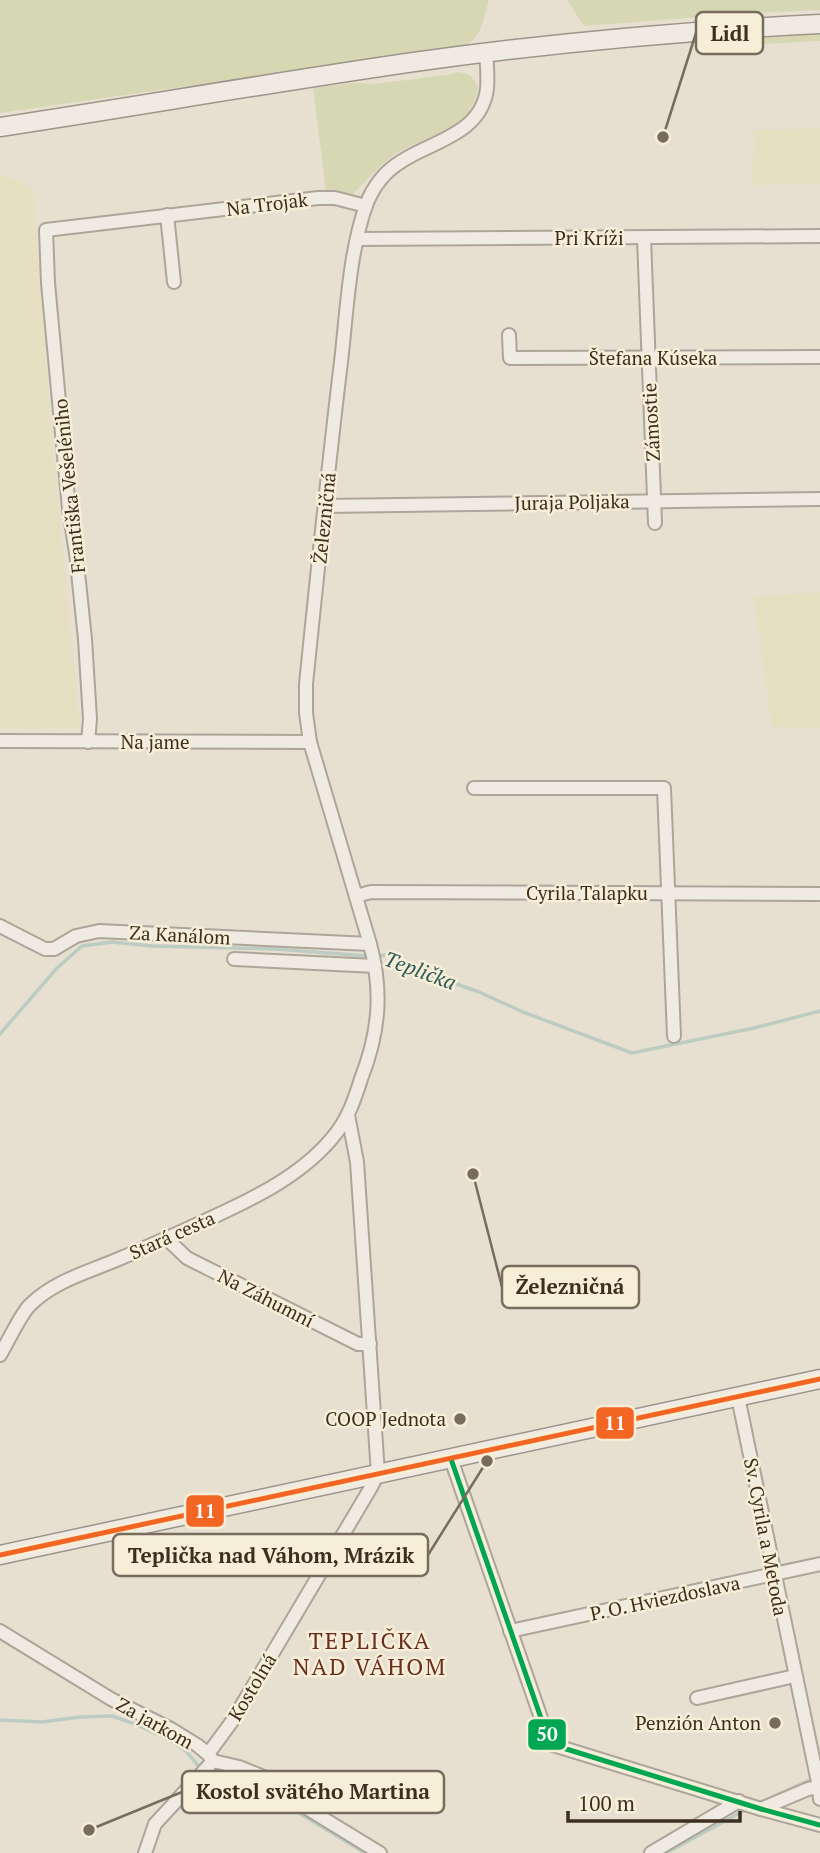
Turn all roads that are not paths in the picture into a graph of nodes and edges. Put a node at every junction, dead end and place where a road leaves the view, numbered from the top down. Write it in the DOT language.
graph roads {
  1 [pos="820,24"];
  2 [pos="486,52"];
  3 [pos="0,128"];
  4 [pos="366,206"];
  5 [pos="167,215"];
  6 [pos="46,230"];
  7 [pos="820,236"];
  8 [pos="644,238"];
  9 [pos="358,239"];
  10 [pos="174,282"];
  11 [pos="509,335"];
  12 [pos="820,357"];
  13 [pos="648,358"];
  14 [pos="820,499"];
  15 [pos="654,502"];
  16 [pos="325,506"];
  17 [pos="655,523"];
  18 [pos="0,741"];
  19 [pos="88,742"];
  20 [pos="310,742"];
  21 [pos="474,788"];
  22 [pos="668,894"];
  23 [pos="820,894"];
  24 [pos="356,896"];
  25 [pos="0,926"];
  26 [pos="371,946"];
  27 [pos="234,959"];
  28 [pos="375,964"];
  29 [pos="674,1036"];
  30 [pos="348,1115"];
  31 [pos="167,1239"];
  32 [pos="370,1344"];
  33 [pos="0,1355"];
  34 [pos="820,1379"];
  35 [pos="738,1397"];
  36 [pos="451,1459"];
  37 [pos="378,1474"];
  38 [pos="0,1555"];
  39 [pos="820,1564"];
  40 [pos="774,1574"];
  41 [pos="0,1631"];
  42 [pos="510,1632"];
  43 [pos="795,1676"];
  44 [pos="697,1698"];
  45 [pos="207,1764"];
  46 [pos="818,1785"];
  47 [pos="739,1801"];
  48 [pos="761,1809"];
  49 [pos="820,1825"];
  50 [pos="145,1853"];
  51 [pos="380,1853"];
  52 [pos="651,1853"];
  1 -- 2 [label="main road"];
  2 -- 3 [label="main road"];
  2 -- 4 [label="street, Železničná"];
  4 -- 5 [label="street, Na Trojak"];
  4 -- 9 [label="street, Železničná"];
  5 -- 6 [label="street, Na Trojak"];
  5 -- 10 [label="street"];
  6 -- 19 [label="street, Františka Vešeléniho"];
  7 -- 8 [label="street, Pri Kríži"];
  8 -- 9 [label="street, Pri Kríži"];
  8 -- 13 [label="street, Zámostie"];
  9 -- 16 [label="street, Železničná"];
  11 -- 13 [label="street, Štefana Kúseka"];
  12 -- 13 [label="street, Štefana Kúseka"];
  13 -- 15 [label="street, Zámostie"];
  14 -- 15 [label="street, Juraja Poljaka"];
  15 -- 16 [label="street, Juraja Poljaka"];
  15 -- 17 [label="street, Zámostie"];
  16 -- 20 [label="street, Železničná"];
  18 -- 19 [label="street, Na jame"];
  19 -- 20 [label="street, Na jame"];
  20 -- 24 [label="street, Železničná"];
  21 -- 22 [label="street"];
  22 -- 23 [label="street, Cyrila Talapku"];
  22 -- 24 [label="street, Cyrila Talapku"];
  22 -- 29 [label="street"];
  24 -- 26 [label="street, Železničná"];
  25 -- 26 [label="street, Za Kanálom"];
  26 -- 28 [label="street, Železničná"];
  27 -- 28 [label="street"];
  28 -- 30 [label="street, Železničná"];
  30 -- 31 [label="street, Stará cesta"];
  30 -- 32 [label="street"];
  31 -- 32 [label="street, Na Záhumní"];
  31 -- 33 [label="street, Stará cesta"];
  32 -- 37 [label="street"];
  34 -- 35 [label="main road"];
  35 -- 36 [label="main road"];
  35 -- 40 [label="street, Sv. Cyrila a Metoda"];
  36 -- 37 [label="main road"];
  36 -- 42 [label="street"];
  37 -- 38 [label="main road"];
  37 -- 45 [label="street, Kostolná"];
  39 -- 40 [label="street, P. O. Hviezdoslava"];
  40 -- 42 [label="street, P. O. Hviezdoslava"];
  40 -- 43 [label="street, Sv. Cyrila a Metoda"];
  41 -- 45 [label="street, Za jarkom"];
  42 -- 47 [label="street"];
  43 -- 44 [label="street"];
  43 -- 46 [label="street, Sv. Cyrila a Metoda"];
  45 -- 50 [label="street, Kostolná"];
  45 -- 51 [label="street, Za jarkom"];
  46 -- 48 [label="street"];
  47 -- 48 [label="street"];
  47 -- 52 [label="street"];
  48 -- 49 [label="street"];
}
